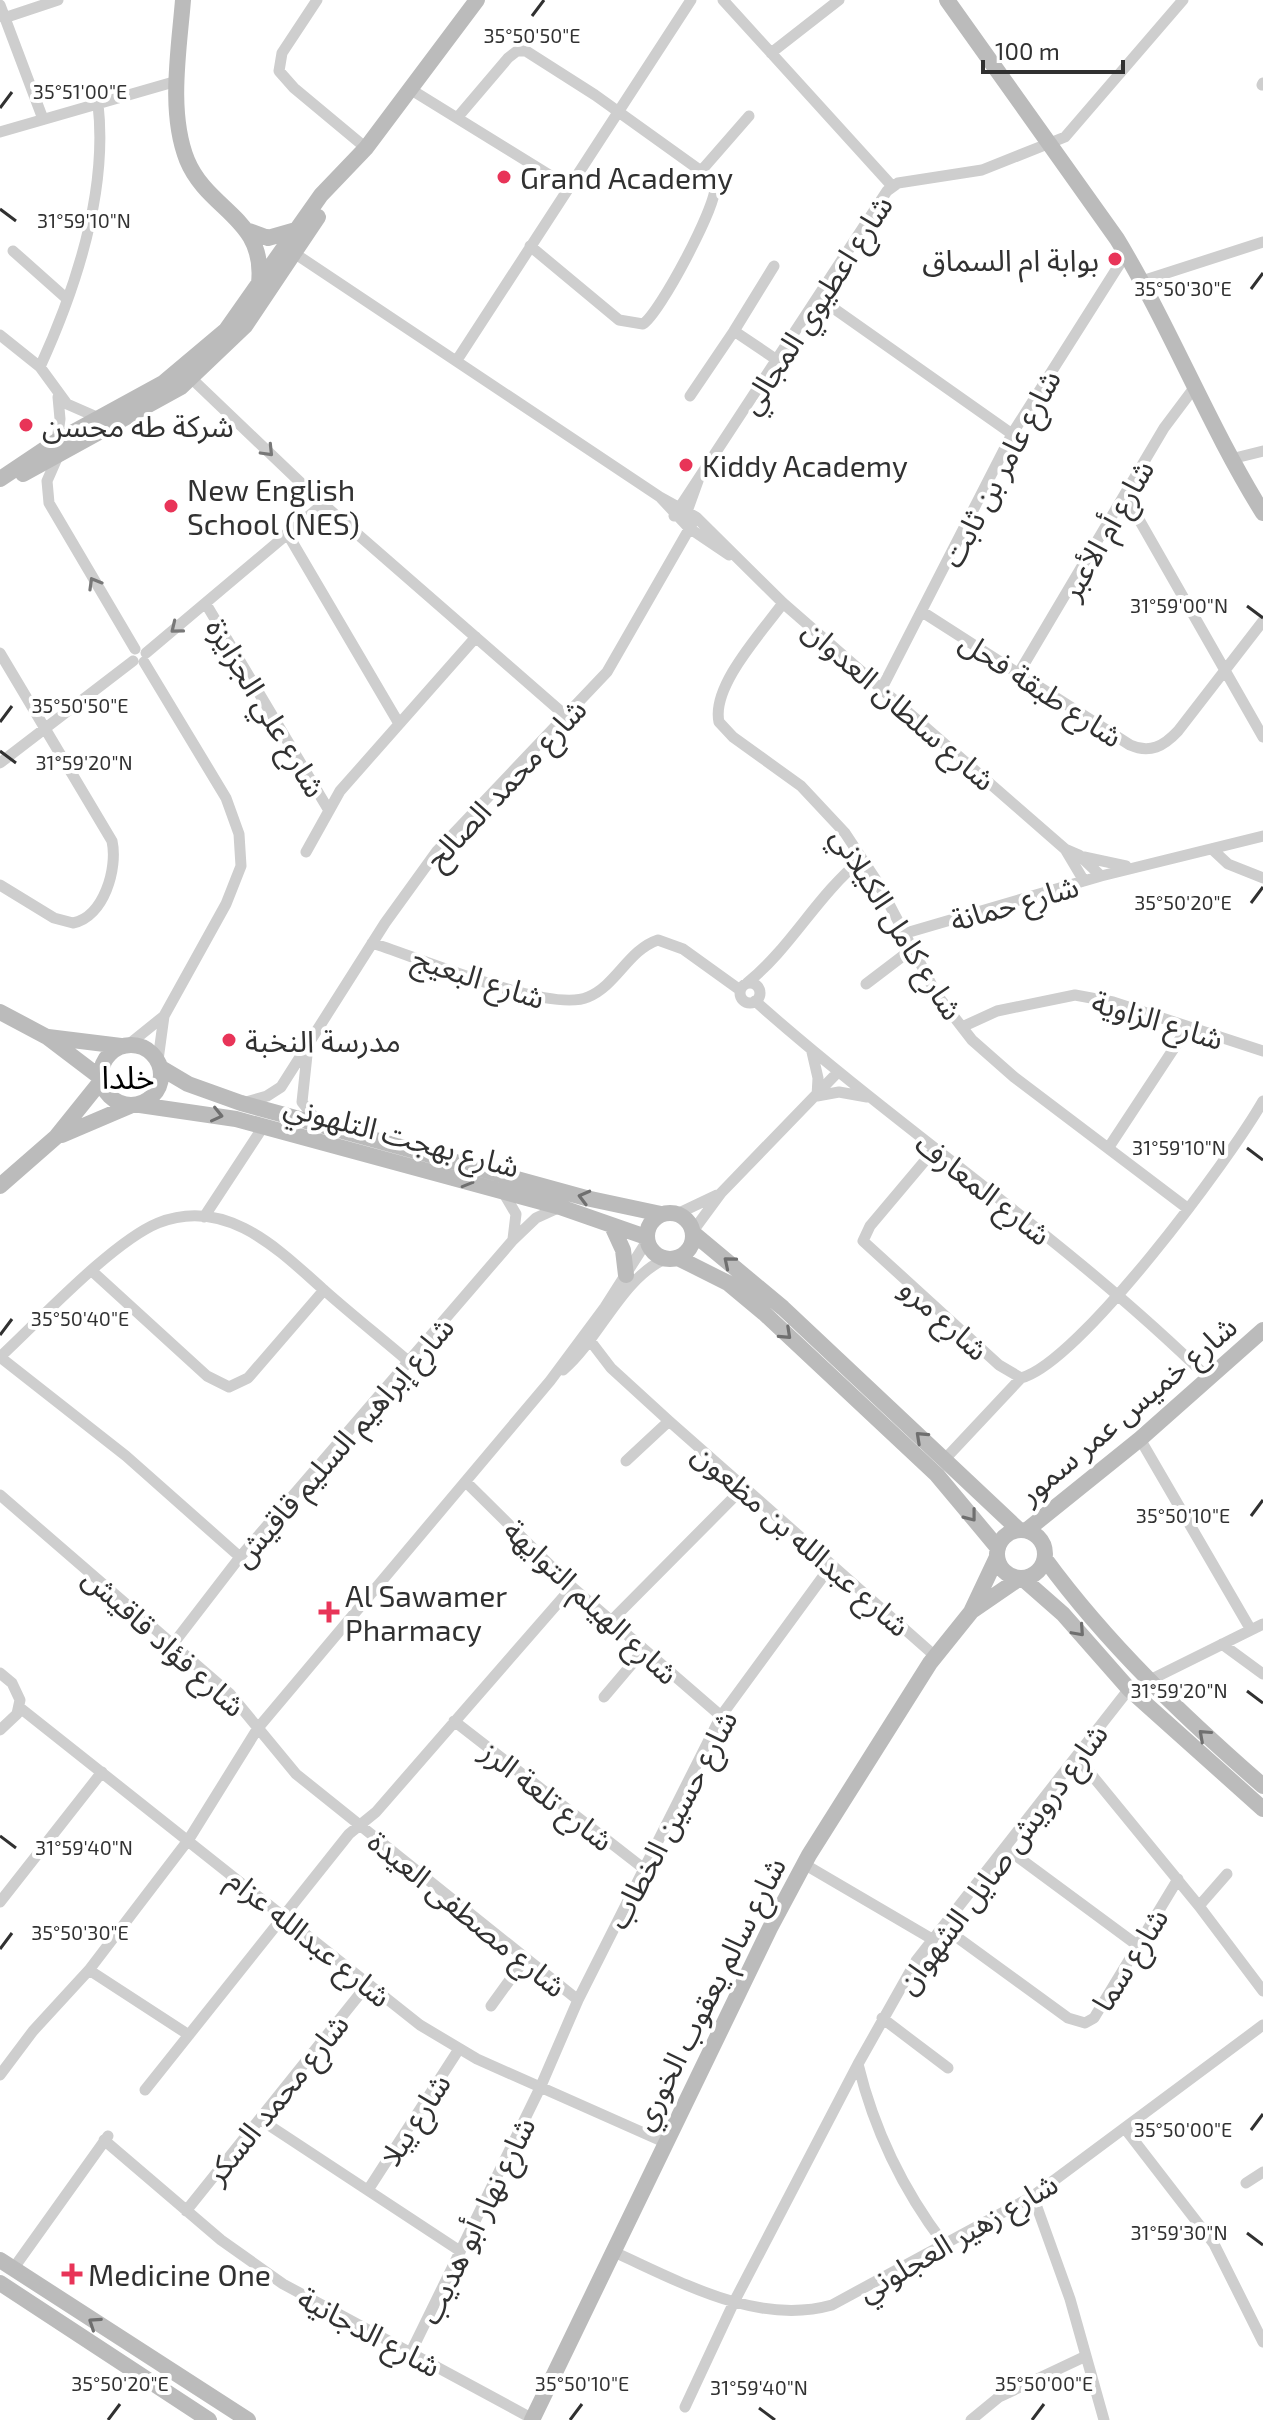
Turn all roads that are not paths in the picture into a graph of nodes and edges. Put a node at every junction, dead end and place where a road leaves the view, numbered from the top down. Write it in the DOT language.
graph roads {
  1 [pos="58,0"];
  2 [pos="183,0"];
  3 [pos="317,0"];
  4 [pos="477,0"];
  5 [pos="691,0"];
  6 [pos="723,0"];
  7 [pos="839,0"];
  8 [pos="1183,0"];
  9 [pos="950,1"];
  10 [pos="0,5"];
  11 [pos="4,18"];
  12 [pos="771,53"];
  13 [pos="177,81"];
  14 [pos="410,89"];
  15 [pos="98,104"];
  16 [pos="618,112"];
  17 [pos="749,116"];
  18 [pos="457,118"];
  19 [pos="43,119"];
  20 [pos="0,132"];
  21 [pos="1052,143"];
  22 [pos="366,148"];
  23 [pos="701,171"];
  24 [pos="567,186"];
  25 [pos="892,186"];
  26 [pos="333,187"];
  27 [pos="296,230"];
  28 [pos="249,231"];
  29 [pos="1263,242"];
  30 [pos="530,246"];
  31 [pos="13,251"];
  32 [pos="294,253"];
  33 [pos="1126,254"];
  34 [pos="774,266"];
  35 [pos="1142,281"];
  36 [pos="259,285"];
  37 [pos="819,298"];
  38 [pos="67,299"];
  39 [pos="734,331"];
  40 [pos="0,335"];
  41 [pos="457,360"];
  42 [pos="777,360"];
  43 [pos="40,367"];
  44 [pos="187,374"];
  45 [pos="1194,388"];
  46 [pos="58,396"];
  47 [pos="690,396"];
  48 [pos="99,418"];
  49 [pos="1012,434"];
  50 [pos="58,448"];
  51 [pos="1263,451"];
  52 [pos="1231,459"];
  53 [pos="0,479"];
  54 [pos="0,485"];
  55 [pos="1125,495"];
  56 [pos="323,504"];
  57 [pos="1263,513"];
  58 [pos="685,517"];
  59 [pos="287,533"];
  60 [pos="783,603"];
  61 [pos="206,604"];
  62 [pos="924,613"];
  63 [pos="1263,621"];
  64 [pos="476,637"];
  65 [pos="0,653"];
  66 [pos="140,656"];
  67 [pos="1020,671"];
  68 [pos="1224,671"];
  69 [pos="883,686"];
  70 [pos="566,716"];
  71 [pos="398,722"];
  72 [pos="44,727"];
  73 [pos="1263,737"];
  74 [pos="0,763"];
  75 [pos="328,809"];
  76 [pos="1263,836"];
  77 [pos="1065,849"];
  78 [pos="1213,850"];
  79 [pos="306,852"];
  80 [pos="1079,855"];
  81 [pos="862,859"];
  82 [pos="1138,866"];
  83 [pos="1101,876"];
  84 [pos="1263,878"];
  85 [pos="1084,881"];
  86 [pos="0,885"];
  87 [pos="906,933"];
  88 [pos="372,943"];
  89 [pos="912,949"];
  90 [pos="770,965"];
  91 [pos="866,984"];
  92 [pos="744,987"];
  93 [pos="757,998"];
  94 [pos="0,1012"];
  95 [pos="164,1016"];
  96 [pos="962,1027"];
  97 [pos="1188,1027"];
  98 [pos="47,1037"];
  99 [pos="124,1045"];
  100 [pos="309,1047"];
  101 [pos="809,1048"];
  102 [pos="1263,1051"];
  103 [pos="160,1064"];
  104 [pos="838,1072"];
  105 [pos="101,1080"];
  106 [pos="817,1096"];
  107 [pos="871,1098"];
  108 [pos="1263,1101"];
  109 [pos="241,1103"];
  110 [pos="135,1105"];
  111 [pos="263,1127"];
  112 [pos="325,1127"];
  113 [pos="56,1137"];
  114 [pos="1109,1147"];
  115 [pos="934,1150"];
  116 [pos="0,1186"];
  117 [pos="501,1190"];
  118 [pos="721,1193"];
  119 [pos="560,1207"];
  120 [pos="1187,1208"];
  121 [pos="669,1214"];
  122 [pos="204,1217"];
  123 [pos="612,1226"];
  124 [pos="693,1232"];
  125 [pos="647,1239"];
  126 [pos="513,1240"];
  127 [pos="671,1258"];
  128 [pos="93,1272"];
  129 [pos="626,1275"];
  130 [pos="324,1290"];
  131 [pos="1118,1294"];
  132 [pos="1263,1330"];
  133 [pos="589,1337"];
  134 [pos="579,1349"];
  135 [pos="0,1357"];
  136 [pos="408,1361"];
  137 [pos="611,1368"];
  138 [pos="1021,1378"];
  139 [pos="1209,1379"];
  140 [pos="669,1421"];
  141 [pos="1140,1439"];
  142 [pos="945,1459"];
  143 [pos="626,1461"];
  144 [pos="466,1482"];
  145 [pos="743,1488"];
  146 [pos="0,1495"];
  147 [pos="1022,1530"];
  148 [pos="997,1552"];
  149 [pos="240,1557"];
  150 [pos="1045,1559"];
  151 [pos="830,1567"];
  152 [pos="1021,1578"];
  153 [pos="572,1587"];
  154 [pos="971,1612"];
  155 [pos="610,1622"];
  156 [pos="1263,1624"];
  157 [pos="1251,1630"];
  158 [pos="173,1644"];
  159 [pos="1222,1644"];
  160 [pos="643,1651"];
  161 [pos="935,1656"];
  162 [pos="0,1673"];
  163 [pos="1263,1674"];
  164 [pos="1148,1681"];
  165 [pos="1129,1689"];
  166 [pos="604,1697"];
  167 [pos="19,1707"];
  168 [pos="721,1716"];
  169 [pos="454,1721"];
  170 [pos="258,1728"];
  171 [pos="0,1730"];
  172 [pos="1077,1757"];
  173 [pos="102,1772"];
  174 [pos="1263,1786"];
  175 [pos="1263,1809"];
  176 [pos="358,1825"];
  177 [pos="189,1839"];
  178 [pos="1007,1849"];
  179 [pos="804,1864"];
  180 [pos="643,1868"];
  181 [pos="1227,1874"];
  182 [pos="1178,1879"];
  183 [pos="0,1902"];
  184 [pos="1199,1906"];
  185 [pos="284,1915"];
  186 [pos="943,1927"];
  187 [pos="932,1939"];
  188 [pos="1137,1945"];
  189 [pos="525,1959"];
  190 [pos="89,1970"];
  191 [pos="367,1985"];
  192 [pos="1263,1991"];
  193 [pos="578,2000"];
  194 [pos="491,2006"];
  195 [pos="882,2018"];
  196 [pos="1263,2025"];
  197 [pos="189,2035"];
  198 [pos="459,2049"];
  199 [pos="858,2064"];
  200 [pos="948,2068"];
  201 [pos="0,2075"];
  202 [pos="540,2088"];
  203 [pos="145,2090"];
  204 [pos="261,2120"];
  205 [pos="1126,2130"];
  206 [pos="664,2142"];
  207 [pos="1263,2172"];
  208 [pos="1246,2183"];
  209 [pos="368,2190"];
  210 [pos="1033,2196"];
  211 [pos="186,2211"];
  212 [pos="944,2244"];
  213 [pos="460,2251"];
  214 [pos="614,2252"];
  215 [pos="7,2264"];
  216 [pos="0,2283"];
  217 [pos="734,2302"];
  218 [pos="1263,2342"];
  219 [pos="134,2350"];
  220 [pos="411,2352"];
  221 [pos="1086,2356"];
  222 [pos="123,2366"];
  223 [pos="159,2366"];
  224 [pos="148,2382"];
  225 [pos="685,2407"];
  226 [pos="533,2419"];
  227 [pos="209,2420"];
  228 [pos="248,2420"];
  229 [pos="971,2420"];
  230 [pos="1104,2420"];
  1 -- 11 [label="street"];
  2 -- 13 [label="street"];
  3 -- 22 [label="street"];
  4 -- 14 [label="street"];
  5 -- 16 [label="street"];
  6 -- 12 [label="street"];
  7 -- 12 [label="street"];
  8 -- 21 [label="street, شارع اعطيوي المجالي"];
  9 -- 21 [label="street"];
  10 -- 11 [label="street"];
  11 -- 19 [label="street"];
  12 -- 25 [label="street"];
  13 -- 15 [label="street"];
  13 -- 28 [label="street"];
  14 -- 18 [label="street"];
  14 -- 22 [label="street"];
  15 -- 19 [label="street"];
  15 -- 38 [label="street"];
  16 -- 18 [label="street"];
  16 -- 23 [label="street"];
  16 -- 24 [label="street"];
  17 -- 23 [label="street"];
  18 -- 24 [label="street"];
  19 -- 20 [label="street"];
  21 -- 25 [label="street, شارع اعطيوي المجالي"];
  21 -- 33 [label="street"];
  22 -- 26 [label="street"];
  23 -- 30 [label="street"];
  24 -- 30 [label="street"];
  25 -- 37 [label="street, شارع اعطيوي المجالي"];
  26 -- 27 [label="street"];
  26 -- 32 [label="street"];
  27 -- 28 [label="street"];
  27 -- 36 [label="street"];
  28 -- 36 [label="street"];
  29 -- 35 [label="street"];
  30 -- 41 [label="street"];
  31 -- 38 [label="street"];
  32 -- 41 [label="street, شارع سلطان العدوان"];
  32 -- 44 [label="street"];
  33 -- 35 [label="street"];
  33 -- 49 [label="street, شارع عامر بن ثابت"];
  34 -- 39 [label="street"];
  35 -- 45 [label="street"];
  36 -- 44 [label="street"];
  37 -- 42 [label="street, شارع اعطيوي المجالي"];
  37 -- 49 [label="street"];
  38 -- 43 [label="street"];
  39 -- 42 [label="street"];
  39 -- 47 [label="street"];
  40 -- 43 [label="street"];
  41 -- 58 [label="street, شارع سلطان العدوان"];
  42 -- 58 [label="street, شارع اعطيوي المجالي"];
  43 -- 46 [label="street"];
  44 -- 48 [label="street"];
  44 -- 50 [label="street"];
  44 -- 56 [label="street, one-way"];
  45 -- 52 [label="street"];
  45 -- 55 [label="street, شارع أم الأعبر"];
  46 -- 48 [label="street"];
  46 -- 50 [label="street"];
  48 -- 50 [label="street"];
  49 -- 62 [label="street, شارع عامر بن ثابت"];
  50 -- 53 [label="street"];
  50 -- 54 [label="street"];
  66 -- 50 [label="street, one-way"];
  51 -- 52 [label="street"];
  52 -- 57 [label="street"];
  55 -- 67 [label="street, شارع أم الأعبر"];
  55 -- 68 [label="street"];
  56 -- 59 [label="street"];
  56 -- 64 [label="street"];
  58 -- 60 [label="street, شارع سلطان العدوان"];
  58 -- 70 [label="street, شارع محمد الصالح"];
  59 -- 61 [label="street"];
  59 -- 71 [label="street"];
  60 -- 69 [label="street, شارع سلطان العدوان"];
  60 -- 81 [label="street, شارع كامل الكيلاني"];
  61 -- 66 [label="street, one-way"];
  61 -- 75 [label="street, شارع علي الجزايزة"];
  62 -- 67 [label="street, شارع طبقة فحل"];
  62 -- 69 [label="street, شارع عامر بن ثابت"];
  63 -- 68 [label="street"];
  64 -- 70 [label="street"];
  64 -- 71 [label="street, شارع علي الجزايزة"];
  65 -- 72 [label="street"];
  66 -- 72 [label="street"];
  66 -- 95 [label="street"];
  67 -- 68 [label="street, شارع طبقة فحل"];
  68 -- 73 [label="street"];
  69 -- 77 [label="street, شارع سلطان العدوان"];
  70 -- 88 [label="street, شارع محمد الصالح"];
  71 -- 75 [label="street, شارع علي الجزايزة"];
  72 -- 74 [label="street"];
  72 -- 86 [label="street"];
  75 -- 79 [label="street, شارع علي الجزايزة"];
  76 -- 78 [label="street, شارع حمانة"];
  77 -- 80 [label="street, شارع سلطان العدوان"];
  77 -- 85 [label="street, شارع سلطان العدوان"];
  78 -- 82 [label="street, شارع حمانة"];
  78 -- 84 [label="street"];
  80 -- 82 [label="street"];
  80 -- 83 [label="street, شارع سلطان العدوان"];
  81 -- 87 [label="street, شارع كامل الكيلاني"];
  81 -- 90 [label="street"];
  82 -- 83 [label="street, شارع حمانة"];
  83 -- 85 [label="street, شارع حمانة"];
  85 -- 87 [label="street, شارع حمانة"];
  87 -- 89 [label="street, شارع كامل الكيلاني"];
  88 -- 92 [label="street, شارع البعيج"];
  88 -- 100 [label="street, شارع محمد الصالح"];
  89 -- 91 [label="street"];
  89 -- 96 [label="street, شارع كامل الكيلاني"];
  90 -- 92 [label="street"];
  90 -- 93 [label="street"];
  92 -- 93 [label="street, شارع المعارف"];
  93 -- 101 [label="street, شارع المعارف"];
  94 -- 98 [label="street"];
  95 -- 99 [label="street"];
  95 -- 103 [label="street"];
  96 -- 97 [label="street, شارع الزاوية"];
  96 -- 114 [label="street, شارع كامل الكيلاني"];
  97 -- 102 [label="street, شارع الزاوية"];
  97 -- 114 [label="street"];
  98 -- 99 [label="street"];
  98 -- 105 [label="street"];
  99 -- 103 [label="street"];
  99 -- 105 [label="street"];
  100 -- 109 [label="street, شارع محمد الصالح"];
  100 -- 112 [label="street, شارع محمد الصالح"];
  101 -- 104 [label="street, شارع المعارف"];
  101 -- 106 [label="street"];
  103 -- 109 [label="street, شارع بهجت التلهوني"];
  103 -- 110 [label="street"];
  104 -- 106 [label="street"];
  104 -- 107 [label="street, شارع المعارف"];
  105 -- 110 [label="street"];
  105 -- 113 [label="street"];
  106 -- 107 [label="street"];
  106 -- 118 [label="street"];
  107 -- 115 [label="street, شارع المعارف"];
  108 -- 120 [label="street, شارع مرو"];
  109 -- 112 [label="street, شارع بهجت التلهوني"];
  110 -- 111 [label="street, شارع بهجت التلهوني, one-way"];
  110 -- 113 [label="street"];
  111 -- 117 [label="street, شارع بهجت التلهوني, one-way"];
  111 -- 122 [label="street"];
  121 -- 112 [label="street, شارع بهجت التلهوني, one-way"];
  113 -- 116 [label="street"];
  114 -- 120 [label="street, شارع كامل الكيلاني"];
  115 -- 131 [label="street, شارع المعارف"];
  115 -- 138 [label="street, شارع مرو"];
  117 -- 119 [label="street, شارع بهجت التلهوني"];
  117 -- 126 [label="street"];
  118 -- 121 [label="street"];
  118 -- 124 [label="street"];
  119 -- 123 [label="street, شارع بهجت التلهوني"];
  119 -- 126 [label="street, شارع إبراهيم السليم قاقيش"];
  120 -- 131 [label="street, شارع مرو"];
  121 -- 124 [label="street"];
  121 -- 125 [label="street"];
  122 -- 128 [label="street"];
  122 -- 130 [label="street"];
  123 -- 125 [label="street, شارع بهجت التلهوني"];
  123 -- 129 [label="street"];
  124 -- 127 [label="street"];
  142 -- 124 [label="street, one-way"];
  125 -- 127 [label="street"];
  125 -- 129 [label="street"];
  126 -- 136 [label="street, شارع إبراهيم السليم قاقيش"];
  127 -- 133 [label="street"];
  127 -- 148 [label="street, one-way"];
  128 -- 130 [label="street"];
  128 -- 135 [label="street"];
  129 -- 133 [label="street"];
  130 -- 136 [label="street"];
  131 -- 138 [label="street, شارع مرو"];
  131 -- 139 [label="street, شارع المعارف"];
  132 -- 139 [label="street, شارع خميس عمر سمور"];
  133 -- 134 [label="street"];
  133 -- 137 [label="street, شارع عبدالله بن مظعون"];
  134 -- 137 [label="street, شارع عبدالله بن مظعون"];
  134 -- 144 [label="street"];
  135 -- 149 [label="street"];
  136 -- 149 [label="street, شارع إبراهيم السليم قاقيش"];
  137 -- 140 [label="street, شارع عبدالله بن مظعون"];
  138 -- 142 [label="street"];
  139 -- 141 [label="street, شارع خميس عمر سمور"];
  140 -- 143 [label="street, شارع عبدالله بن مظعون"];
  140 -- 145 [label="street, شارع عبدالله بن مظعون"];
  141 -- 147 [label="street, شارع خميس عمر سمور"];
  141 -- 157 [label="street"];
  142 -- 147 [label="street"];
  144 -- 153 [label="street, شارع الهيلم التوايهة"];
  144 -- 170 [label="street"];
  145 -- 151 [label="street, شارع عبدالله بن مظعون"];
  145 -- 155 [label="street"];
  146 -- 158 [label="street, شارع فؤاد قاقيش"];
  147 -- 148 [label="street"];
  147 -- 150 [label="street"];
  148 -- 152 [label="street"];
  148 -- 154 [label="street, شارع سالم يعقوب الخوري"];
  149 -- 158 [label="street, شارع إبراهيم السليم قاقيش"];
  150 -- 152 [label="street"];
  150 -- 164 [label="street"];
  151 -- 161 [label="street, شارع عبدالله بن مظعون"];
  151 -- 168 [label="street, شارع حسين الخطاب"];
  152 -- 154 [label="street, شارع سالم يعقوب الخوري"];
  152 -- 165 [label="street, one-way"];
  153 -- 155 [label="street, شارع الهيلم التوايهة"];
  153 -- 169 [label="street"];
  154 -- 161 [label="street, شارع سالم يعقوب الخوري"];
  155 -- 160 [label="street, شارع الهيلم التوايهة"];
  156 -- 157 [label="street"];
  157 -- 159 [label="street"];
  158 -- 170 [label="street, شارع فؤاد قاقيش"];
  159 -- 163 [label="street"];
  159 -- 164 [label="street"];
  160 -- 166 [label="street"];
  160 -- 168 [label="street, شارع الهيلم التوايهة"];
  161 -- 179 [label="street, شارع سالم يعقوب الخوري"];
  162 -- 167 [label="street, شارع عبدالله عزام"];
  174 -- 164 [label="street, one-way"];
  165 -- 172 [label="street, شارع درويش صايل الشهوان"];
  165 -- 175 [label="street"];
  167 -- 171 [label="street"];
  167 -- 173 [label="street, شارع عبدالله عزام"];
  168 -- 180 [label="street, شارع حسين الخطاب"];
  169 -- 176 [label="street"];
  169 -- 180 [label="street, شارع تلعة الرز"];
  170 -- 176 [label="street, شارع فؤاد قاقيش"];
  170 -- 177 [label="street"];
  172 -- 178 [label="street, شارع درويش صايل الشهوان"];
  172 -- 182 [label="street, شارع سما"];
  173 -- 177 [label="street, شارع عبدالله عزام"];
  173 -- 183 [label="street"];
  176 -- 185 [label="street"];
  176 -- 189 [label="street, شارع مصطفى العيدة"];
  177 -- 185 [label="street, شارع عبدالله عزام"];
  177 -- 190 [label="street"];
  178 -- 186 [label="street, شارع درويش صايل الشهوان"];
  178 -- 188 [label="street"];
  179 -- 187 [label="street"];
  179 -- 206 [label="street, شارع سالم يعقوب الخوري"];
  180 -- 193 [label="street, شارع حسين الخطاب"];
  181 -- 184 [label="street"];
  182 -- 184 [label="street"];
  182 -- 188 [label="street, شارع سما"];
  184 -- 192 [label="street"];
  185 -- 191 [label="street, شارع عبدالله عزام"];
  185 -- 197 [label="street"];
  186 -- 187 [label="street, شارع درويش صايل الشهوان"];
  186 -- 188 [label="street, شارع سما"];
  187 -- 195 [label="street, شارع درويش صايل الشهوان"];
  189 -- 193 [label="street, شارع مصطفى العيدة"];
  189 -- 194 [label="street"];
  190 -- 197 [label="street"];
  190 -- 201 [label="street"];
  191 -- 198 [label="street, شارع عبدالله عزام"];
  191 -- 204 [label="street, شارع محمد السكر"];
  193 -- 202 [label="street, شارع حسين الخطاب"];
  195 -- 199 [label="street, شارع درويش صايل الشهوان"];
  195 -- 200 [label="street"];
  196 -- 205 [label="street, شارع زهير العجلوني"];
  197 -- 203 [label="street"];
  198 -- 202 [label="street, شارع عبدالله عزام"];
  198 -- 209 [label="street, شارع يبلا"];
  199 -- 212 [label="street"];
  199 -- 217 [label="street, شارع درويش صايل الشهوان"];
  202 -- 206 [label="street, شارع عبدالله عزام"];
  202 -- 213 [label="street, شارع نهار أبو هديب"];
  204 -- 209 [label="street"];
  204 -- 211 [label="street, شارع محمد السكر"];
  205 -- 210 [label="street, شارع زهير العجلوني"];
  205 -- 218 [label="street"];
  206 -- 214 [label="street, شارع سالم يعقوب الخوري"];
  207 -- 208 [label="street"];
  209 -- 213 [label="street"];
  210 -- 212 [label="street, شارع زهير العجلوني"];
  210 -- 221 [label="street"];
  211 -- 215 [label="street, شارع الدجانية"];
  211 -- 220 [label="street, شارع الدجانية"];
  212 -- 217 [label="street, شارع زهير العجلوني"];
  213 -- 220 [label="street, شارع نهار أبو هديب"];
  214 -- 217 [label="street, شارع زهير العجلوني"];
  214 -- 226 [label="street, شارع سالم يعقوب الخوري"];
  219 -- 215 [label="street, one-way"];
  216 -- 222 [label="street"];
  217 -- 225 [label="street, شارع درويش صايل الشهوان"];
  219 -- 222 [label="street"];
  219 -- 223 [label="street"];
  220 -- 226 [label="street, شارع الدجانية"];
  221 -- 229 [label="street"];
  221 -- 230 [label="street"];
  222 -- 224 [label="street"];
  223 -- 224 [label="street"];
  223 -- 228 [label="street"];
  224 -- 227 [label="street"];
}
